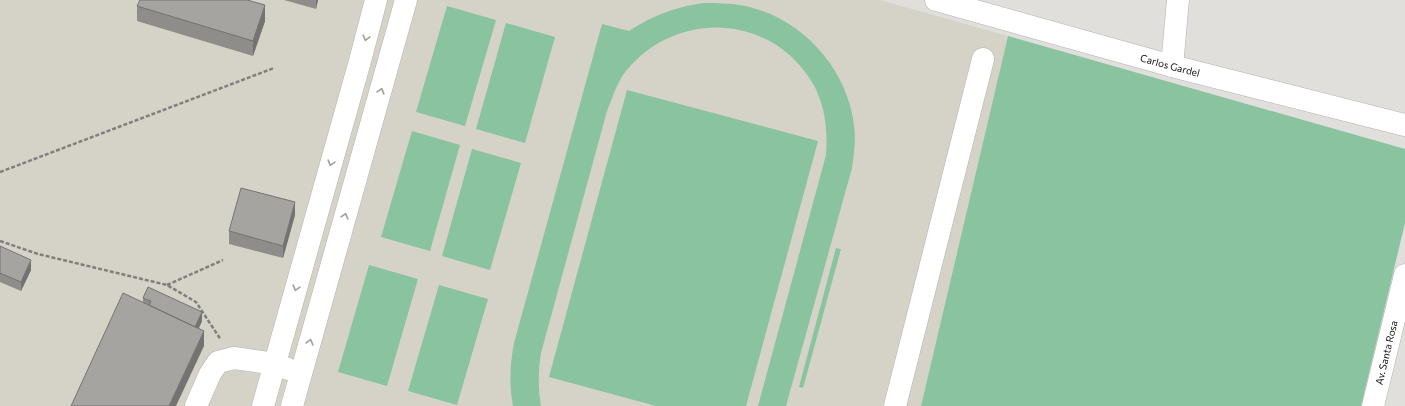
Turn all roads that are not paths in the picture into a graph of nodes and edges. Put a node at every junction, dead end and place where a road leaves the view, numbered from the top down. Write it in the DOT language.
graph roads {
  1 [pos="376,0"];
  2 [pos="406,0"];
  3 [pos="1178,0"];
  4 [pos="942,1"];
  5 [pos="983,59"];
  6 [pos="360,61"];
  7 [pos="1172,66"];
  8 [pos="387,69"];
  9 [pos="1405,125"];
  10 [pos="1405,275"];
  11 [pos="1395,356"];
  12 [pos="275,364"];
  13 [pos="301,373"];
  14 [pos="196,406"];
  15 [pos="263,406"];
  16 [pos="292,406"];
  17 [pos="895,406"];
  18 [pos="1373,406"];
  1 -- 6 [label="street, one-way"];
  2 -- 8 [label="street"];
  3 -- 7 [label="street"];
  4 -- 7 [label="street, Carlos Gardel"];
  5 -- 17 [label="street"];
  6 -- 8 [label="street"];
  6 -- 12 [label="street, one-way"];
  7 -- 9 [label="street, Carlos Gardel"];
  13 -- 8 [label="street, one-way"];
  10 -- 11 [label="street, Av. Santa Rosa"];
  11 -- 18 [label="street, Av. Santa Rosa"];
  12 -- 13 [label="street"];
  12 -- 14 [label="street"];
  12 -- 15 [label="street"];
  13 -- 16 [label="street"];
}
